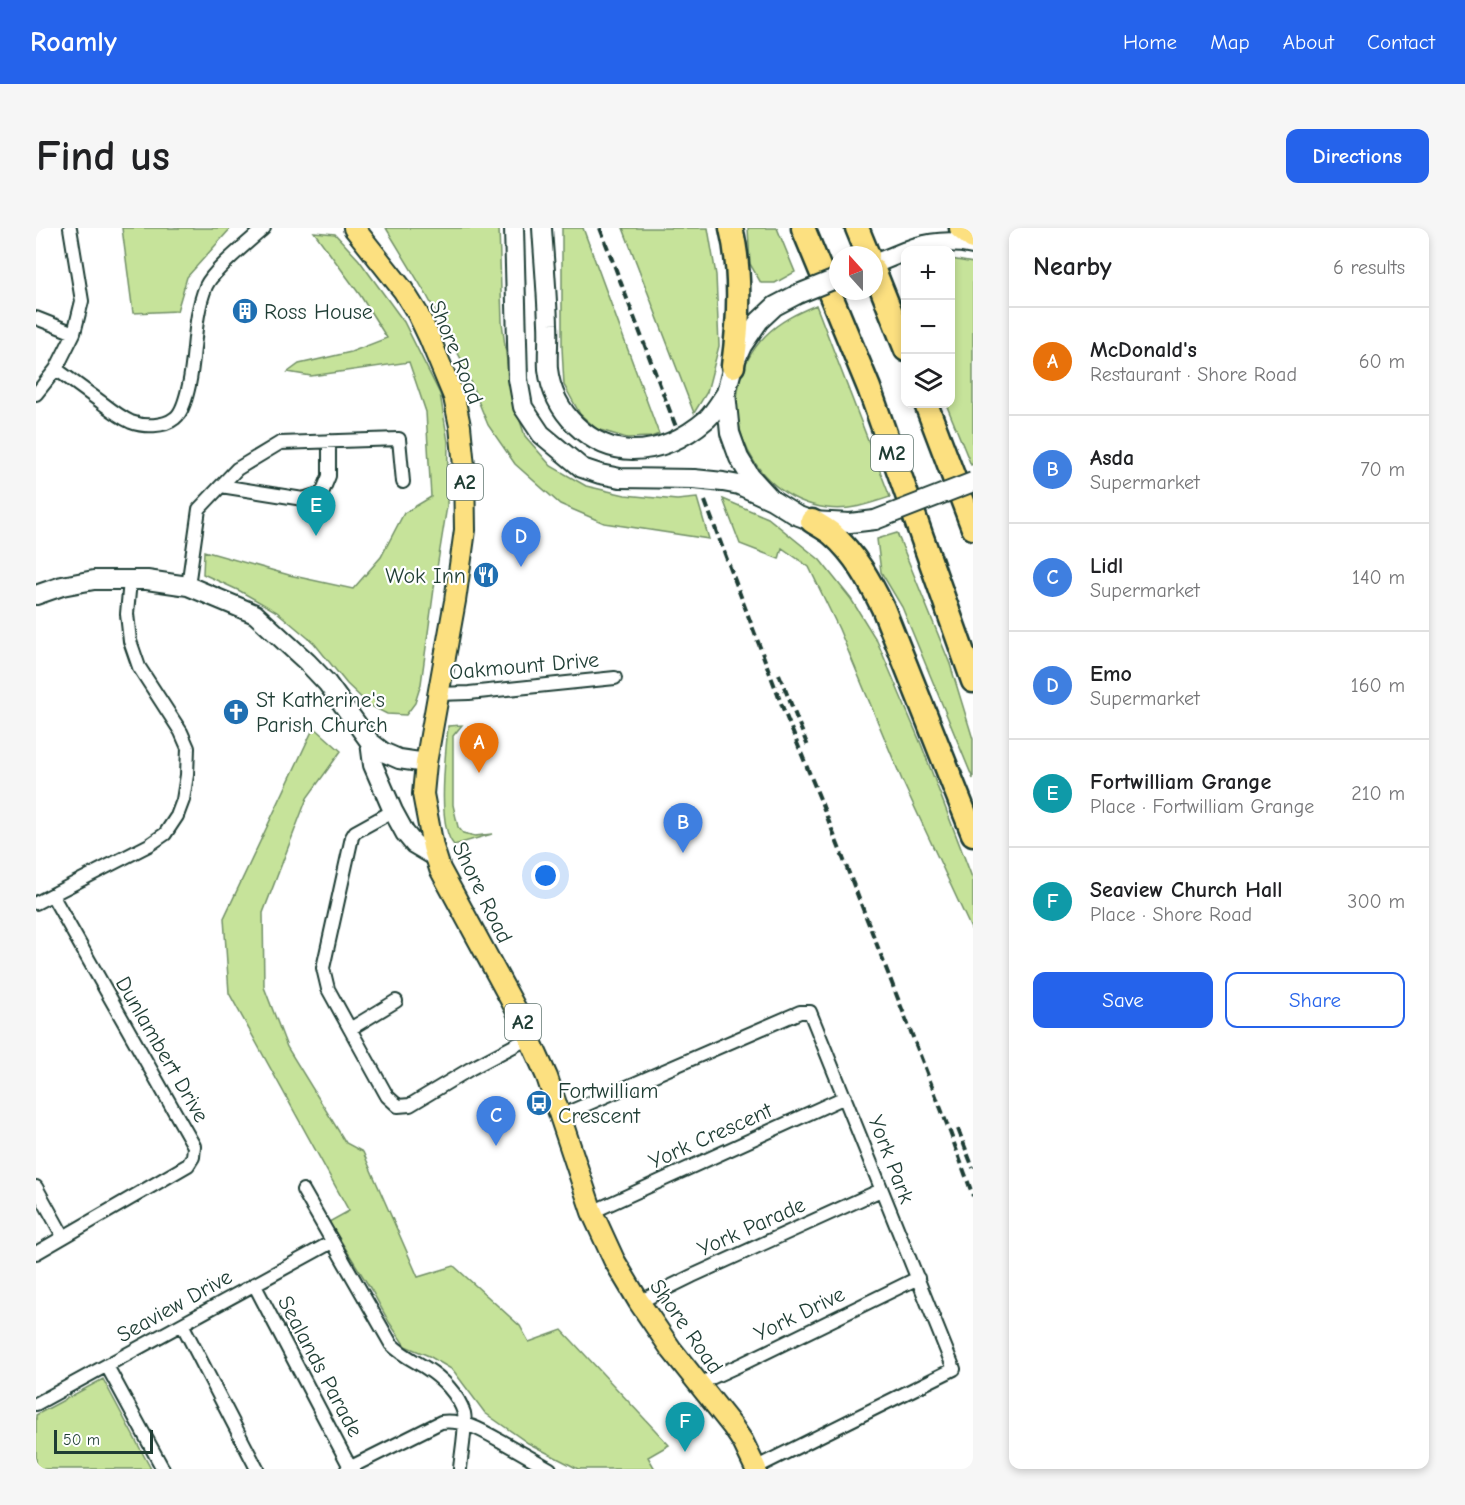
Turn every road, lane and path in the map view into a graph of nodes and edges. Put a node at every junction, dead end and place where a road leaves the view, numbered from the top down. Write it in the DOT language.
graph roads {
  1 [pos="70,228"];
  2 [pos="264,228"];
  3 [pos="514,228"];
  4 [pos="542,228"];
  5 [pos="731,228"];
  6 [pos="803,228"];
  7 [pos="857,228"];
  8 [pos="961,228"];
  9 [pos="360,232"];
  10 [pos="973,238"];
  11 [pos="973,245"];
  12 [pos="864,246"];
  13 [pos="928,246"];
  14 [pos="901,254"];
  15 [pos="883,260"];
  16 [pos="829,282"];
  17 [pos="883,292"];
  18 [pos="36,318"];
  19 [pos="74,333"];
  20 [pos="901,338"];
  21 [pos="733,366"];
  22 [pos="57,369"];
  23 [pos="726,393"];
  24 [pos="36,394"];
  25 [pos="928,408"];
  26 [pos="329,441"];
  27 [pos="403,482"];
  28 [pos="973,482"];
  29 [pos="221,486"];
  30 [pos="772,500"];
  31 [pos="812,521"];
  32 [pos="973,528"];
  33 [pos="129,580"];
  34 [pos="188,586"];
  35 [pos="36,595"];
  36 [pos="615,678"];
  37 [pos="973,681"];
  38 [pos="438,694"];
  39 [pos="370,742"];
  40 [pos="426,764"];
  41 [pos="393,811"];
  42 [pos="973,834"];
  43 [pos="436,857"];
  44 [pos="52,895"];
  45 [pos="36,903"];
  46 [pos="396,1001"];
  47 [pos="350,1029"];
  48 [pos="530,1038"];
  49 [pos="845,1097"];
  50 [pos="560,1116"];
  51 [pos="36,1187"];
  52 [pos="303,1190"];
  53 [pos="881,1190"];
  54 [pos="592,1212"];
  55 [pos="63,1236"];
  56 [pos="332,1242"];
  57 [pos="36,1253"];
  58 [pos="918,1278"];
  59 [pos="254,1284"];
  60 [pos="639,1302"];
  61 [pos="182,1324"];
  62 [pos="107,1366"];
  63 [pos="699,1386"];
  64 [pos="36,1404"];
  65 [pos="464,1424"];
  66 [pos="350,1468"];
  67 [pos="756,1468"];
  68 [pos="163,1469"];
  69 [pos="257,1469"];
  70 [pos="460,1469"];
  71 [pos="550,1469"];
  1 -- 19 [label="street"];
  2 -- 22 [label="street"];
  3 -- 30 [label="street"];
  4 -- 23 [label="street"];
  5 -- 21 [label="highway"];
  6 -- 37 [label="highway, M2"];
  7 -- 12 [label="highway"];
  8 -- 10 [label="highway"];
  9 -- 38 [label="main road, Shore Road / A2"];
  11 -- 13 [label="street"];
  14 -- 15 [label="street"];
  16 -- 21 [label="street, bridge"];
  17 -- 20 [label="highway"];
  18 -- 19 [label="street"];
  19 -- 22 [label="street"];
  21 -- 23 [label="street"];
  22 -- 24 [label="street"];
  23 -- 30 [label="street"];
  25 -- 32 [label="highway, M2"];
  26 -- 27 [label="street"];
  26 -- 29 [label="street"];
  26 -- 29 [label="street"];
  28 -- 31 [label="street, bridge"];
  29 -- 34 [label="street"];
  30 -- 31 [label="street"];
  31 -- 42 [label="highway"];
  33 -- 34 [label="street"];
  33 -- 35 [label="street"];
  33 -- 44 [label="street"];
  34 -- 39 [label="street"];
  36 -- 38 [label="street, Oakmount Drive"];
  38 -- 40 [label="main road, Shore Road / A2"];
  39 -- 40 [label="street"];
  39 -- 41 [label="street"];
  40 -- 43 [label="main road, Shore Road / A2"];
  41 -- 43 [label="street"];
  41 -- 47 [label="street"];
  43 -- 48 [label="main road, Shore Road / A2"];
  44 -- 45 [label="street"];
  44 -- 55 [label="street, Dunlambert Drive"];
  46 -- 47 [label="street"];
  47 -- 48 [label="street"];
  48 -- 50 [label="main road, Shore Road / A2"];
  49 -- 50 [label="street, York Park"];
  49 -- 53 [label="street, York Park"];
  49 -- 54 [label="street, York Crescent"];
  50 -- 54 [label="main road, Shore Road / A2"];
  51 -- 55 [label="street"];
  52 -- 56 [label="street"];
  53 -- 58 [label="street, York Park"];
  53 -- 60 [label="street, York Parade"];
  54 -- 60 [label="main road, Shore Road / A2"];
  55 -- 57 [label="street, Dunlambert Drive"];
  56 -- 59 [label="street, Seaview Drive"];
  56 -- 65 [label="street"];
  58 -- 63 [label="street, York Drive"];
  58 -- 67 [label="street, York Park"];
  59 -- 61 [label="street, Seaview Drive"];
  59 -- 66 [label="street, Sealands Parade"];
  60 -- 63 [label="main road, Shore Road / A2"];
  61 -- 62 [label="street, Seaview Drive"];
  61 -- 69 [label="street"];
  62 -- 64 [label="street, Seaview Drive"];
  62 -- 68 [label="street"];
  63 -- 67 [label="main road, Shore Road / A2"];
  65 -- 66 [label="street"];
  65 -- 70 [label="street"];
  65 -- 71 [label="street"];
}
